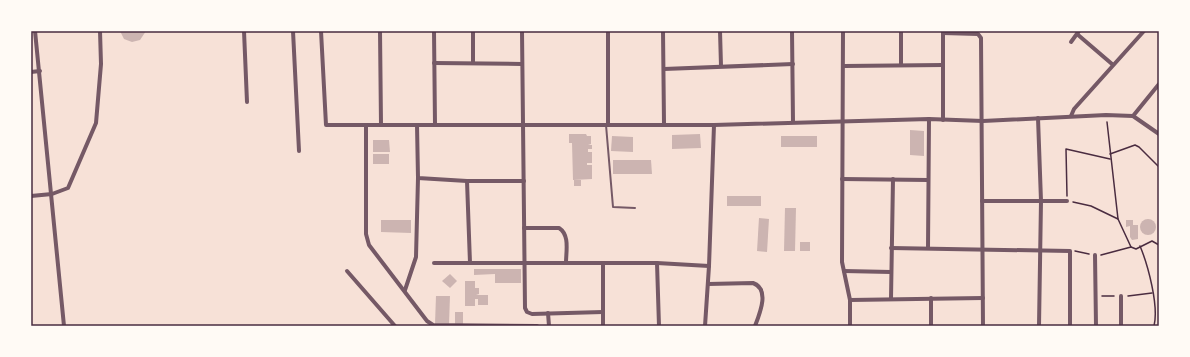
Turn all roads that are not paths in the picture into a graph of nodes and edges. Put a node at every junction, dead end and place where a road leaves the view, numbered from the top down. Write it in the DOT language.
graph roads {
  1 [pos="35,31"];
  2 [pos="100,31"];
  3 [pos="244,31"];
  4 [pos="293,31"];
  5 [pos="321,31"];
  6 [pos="380,31"];
  7 [pos="434,31"];
  8 [pos="473,31"];
  9 [pos="522,31"];
  10 [pos="608,31"];
  11 [pos="663,31"];
  12 [pos="720,31"];
  13 [pos="792,31"];
  14 [pos="843,31"];
  15 [pos="901,31"];
  16 [pos="1144,31"];
  17 [pos="943,32"];
  18 [pos="1078,32"];
  19 [pos="1070,42"];
  20 [pos="434,63"];
  21 [pos="473,63"];
  22 [pos="522,64"];
  23 [pos="792,64"];
  24 [pos="1112,64"];
  25 [pos="901,65"];
  26 [pos="943,65"];
  27 [pos="721,66"];
  28 [pos="844,66"];
  29 [pos="664,69"];
  30 [pos="40,71"];
  31 [pos="31,72"];
  32 [pos="1159,84"];
  33 [pos="247,102"];
  34 [pos="1071,116"];
  35 [pos="1133,116"];
  36 [pos="1038,118"];
  37 [pos="929,119"];
  38 [pos="943,120"];
  39 [pos="983,121"];
  40 [pos="793,122"];
  41 [pos="843,122"];
  42 [pos="607,124"];
  43 [pos="664,124"];
  44 [pos="714,124"];
  45 [pos="366,125"];
  46 [pos="381,125"];
  47 [pos="435,125"];
  48 [pos="417,126"];
  49 [pos="524,126"];
  50 [pos="1159,134"];
  51 [pos="299,151"];
  52 [pos="418,178"];
  53 [pos="842,179"];
  54 [pos="893,180"];
  55 [pos="928,180"];
  56 [pos="467,181"];
  57 [pos="524,181"];
  58 [pos="52,194"];
  59 [pos="31,196"];
  60 [pos="982,201"];
  61 [pos="1041,201"];
  62 [pos="1067,201"];
  63 [pos="635,208"];
  64 [pos="524,228"];
  65 [pos="891,248"];
  66 [pos="928,248"];
  67 [pos="982,249"];
  68 [pos="1040,249"];
  69 [pos="1095,255"];
  70 [pos="524,262"];
  71 [pos="566,262"];
  72 [pos="434,263"];
  73 [pos="470,263"];
  74 [pos="602,263"];
  75 [pos="657,263"];
  76 [pos="709,266"];
  77 [pos="347,270"];
  78 [pos="844,271"];
  79 [pos="891,272"];
  80 [pos="708,284"];
  81 [pos="405,290"];
  82 [pos="1121,296"];
  83 [pos="931,298"];
  84 [pos="983,298"];
  85 [pos="891,299"];
  86 [pos="850,300"];
  87 [pos="603,312"];
  88 [pos="548,313"];
  89 [pos="64,326"];
  90 [pos="395,326"];
  91 [pos="513,326"];
  92 [pos="538,326"];
  93 [pos="549,326"];
  94 [pos="603,326"];
  95 [pos="659,326"];
  96 [pos="705,326"];
  97 [pos="755,326"];
  98 [pos="850,326"];
  99 [pos="931,326"];
  100 [pos="983,326"];
  101 [pos="1038,326"];
  102 [pos="1070,326"];
  103 [pos="1096,326"];
  104 [pos="1121,326"];
  1 -- 30 [label="street"];
  2 -- 58 [label="street"];
  3 -- 33 [label="street"];
  4 -- 51 [label="street"];
  5 -- 45 [label="street"];
  6 -- 46 [label="street"];
  7 -- 20 [label="street"];
  8 -- 21 [label="street"];
  9 -- 22 [label="street"];
  10 -- 42 [label="street"];
  11 -- 29 [label="street"];
  12 -- 27 [label="street"];
  13 -- 23 [label="street"];
  14 -- 28 [label="street"];
  15 -- 25 [label="street"];
  16 -- 24 [label="street"];
  17 -- 26 [label="street"];
  17 -- 39 [label="street"];
  18 -- 19 [label="street"];
  18 -- 24 [label="street"];
  20 -- 21 [label="street"];
  20 -- 47 [label="street"];
  21 -- 22 [label="street"];
  22 -- 49 [label="street"];
  23 -- 27 [label="street"];
  23 -- 40 [label="street"];
  24 -- 34 [label="street"];
  25 -- 26 [label="street"];
  25 -- 28 [label="street"];
  26 -- 38 [label="street"];
  27 -- 29 [label="street"];
  28 -- 41 [label="street"];
  29 -- 43 [label="street"];
  30 -- 31 [label="street"];
  30 -- 58 [label="street"];
  32 -- 35 [label="street"];
  34 -- 35 [label="street"];
  34 -- 36 [label="street"];
  35 -- 50 [label="street"];
  36 -- 39 [label="street"];
  36 -- 61 [label="street"];
  37 -- 38 [label="street"];
  37 -- 41 [label="street"];
  37 -- 55 [label="street"];
  38 -- 39 [label="street"];
  39 -- 60 [label="street"];
  40 -- 41 [label="street"];
  40 -- 44 [label="street"];
  41 -- 53 [label="street"];
  42 -- 43 [label="street"];
  42 -- 49 [label="street"];
  42 -- 63 [label="lane"];
  43 -- 44 [label="street"];
  44 -- 76 [label="street"];
  45 -- 46 [label="street"];
  45 -- 81 [label="street"];
  46 -- 48 [label="street"];
  47 -- 48 [label="street"];
  47 -- 49 [label="street"];
  48 -- 52 [label="street"];
  49 -- 57 [label="street"];
  52 -- 56 [label="street"];
  52 -- 81 [label="street"];
  53 -- 54 [label="street"];
  53 -- 78 [label="street"];
  54 -- 55 [label="street"];
  54 -- 65 [label="street"];
  55 -- 66 [label="street"];
  56 -- 57 [label="street"];
  56 -- 73 [label="street"];
  57 -- 64 [label="street"];
  58 -- 59 [label="street"];
  58 -- 89 [label="street"];
  60 -- 61 [label="street"];
  60 -- 67 [label="street"];
  61 -- 62 [label="street"];
  61 -- 68 [label="street"];
  64 -- 70 [label="street"];
  64 -- 71 [label="street"];
  65 -- 66 [label="street"];
  65 -- 79 [label="street"];
  66 -- 67 [label="street"];
  67 -- 68 [label="street"];
  67 -- 84 [label="street"];
  68 -- 101 [label="street"];
  68 -- 102 [label="street"];
  69 -- 103 [label="street"];
  70 -- 71 [label="street"];
  70 -- 73 [label="street"];
  70 -- 88 [label="street"];
  71 -- 74 [label="street"];
  72 -- 73 [label="street"];
  74 -- 75 [label="street"];
  74 -- 87 [label="street"];
  75 -- 76 [label="street"];
  75 -- 95 [label="street"];
  76 -- 80 [label="street"];
  77 -- 90 [label="street"];
  78 -- 79 [label="street"];
  78 -- 86 [label="street"];
  79 -- 85 [label="street"];
  80 -- 96 [label="street"];
  80 -- 97 [label="street"];
  81 -- 91 [label="street"];
  82 -- 104 [label="street"];
  83 -- 84 [label="street"];
  83 -- 85 [label="street"];
  83 -- 99 [label="street"];
  84 -- 100 [label="street"];
  85 -- 86 [label="street"];
  86 -- 98 [label="street"];
  87 -- 88 [label="street"];
  87 -- 94 [label="street"];
  88 -- 93 [label="street"];
  91 -- 92 [label="street"];
}
